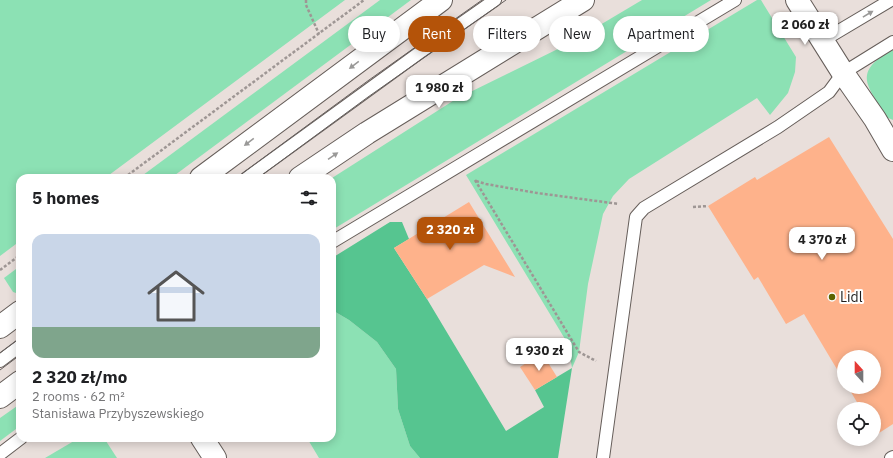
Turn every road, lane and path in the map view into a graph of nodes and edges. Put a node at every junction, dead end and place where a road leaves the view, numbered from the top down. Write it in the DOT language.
graph roads {
  1 [pos="306,0"];
  2 [pos="364,0"];
  3 [pos="441,0"];
  4 [pos="495,0"];
  5 [pos="583,0"];
  6 [pos="735,0"];
  7 [pos="797,0"];
  8 [pos="891,0"];
  9 [pos="319,34"];
  10 [pos="822,41"];
  11 [pos="893,42"];
  12 [pos="843,73"];
  13 [pos="893,150"];
  14 [pos="465,163"];
  15 [pos="129,174"];
  16 [pos="206,174"];
  17 [pos="252,174"];
  18 [pos="306,174"];
  19 [pos="476,181"];
  20 [pos="708,206"];
  21 [pos="693,207"];
  22 [pos="644,208"];
  23 [pos="336,240"];
  24 [pos="16,258"];
  25 [pos="0,270"];
  26 [pos="16,315"];
  27 [pos="0,327"];
  28 [pos="16,349"];
  29 [pos="0,361"];
  30 [pos="615,370"];
  31 [pos="16,385"];
  32 [pos="0,396"];
  33 [pos="16,442"];
  34 [pos="205,442"];
  35 [pos="0,454"];
  36 [pos="215,458"];
  37 [pos="603,458"];
  1 -- 9 [label="path"];
  2 -- 9 [label="path"];
  3 -- 16 [label="main road, one-way"];
  4 -- 17 [label="lane"];
  18 -- 5 [label="main road, one-way"];
  6 -- 14 [label="lane"];
  7 -- 10 [label="main road"];
  10 -- 8 [label="lane, one-way"];
  9 -- 15 [label="path"];
  10 -- 12 [label="main road"];
  11 -- 12 [label="lane"];
  12 -- 13 [label="main road"];
  12 -- 22 [label="lane"];
  14 -- 19 [label="path"];
  14 -- 23 [label="lane"];
  19 -- 22 [label="path"];
  19 -- 30 [label="path"];
  20 -- 21 [label="path"];
  22 -- 30 [label="lane"];
  24 -- 25 [label="path"];
  26 -- 27 [label="main road"];
  28 -- 29 [label="lane"];
  30 -- 37 [label="lane"];
  31 -- 32 [label="main road"];
  33 -- 35 [label="lane"];
  34 -- 36 [label="main road"];
}
